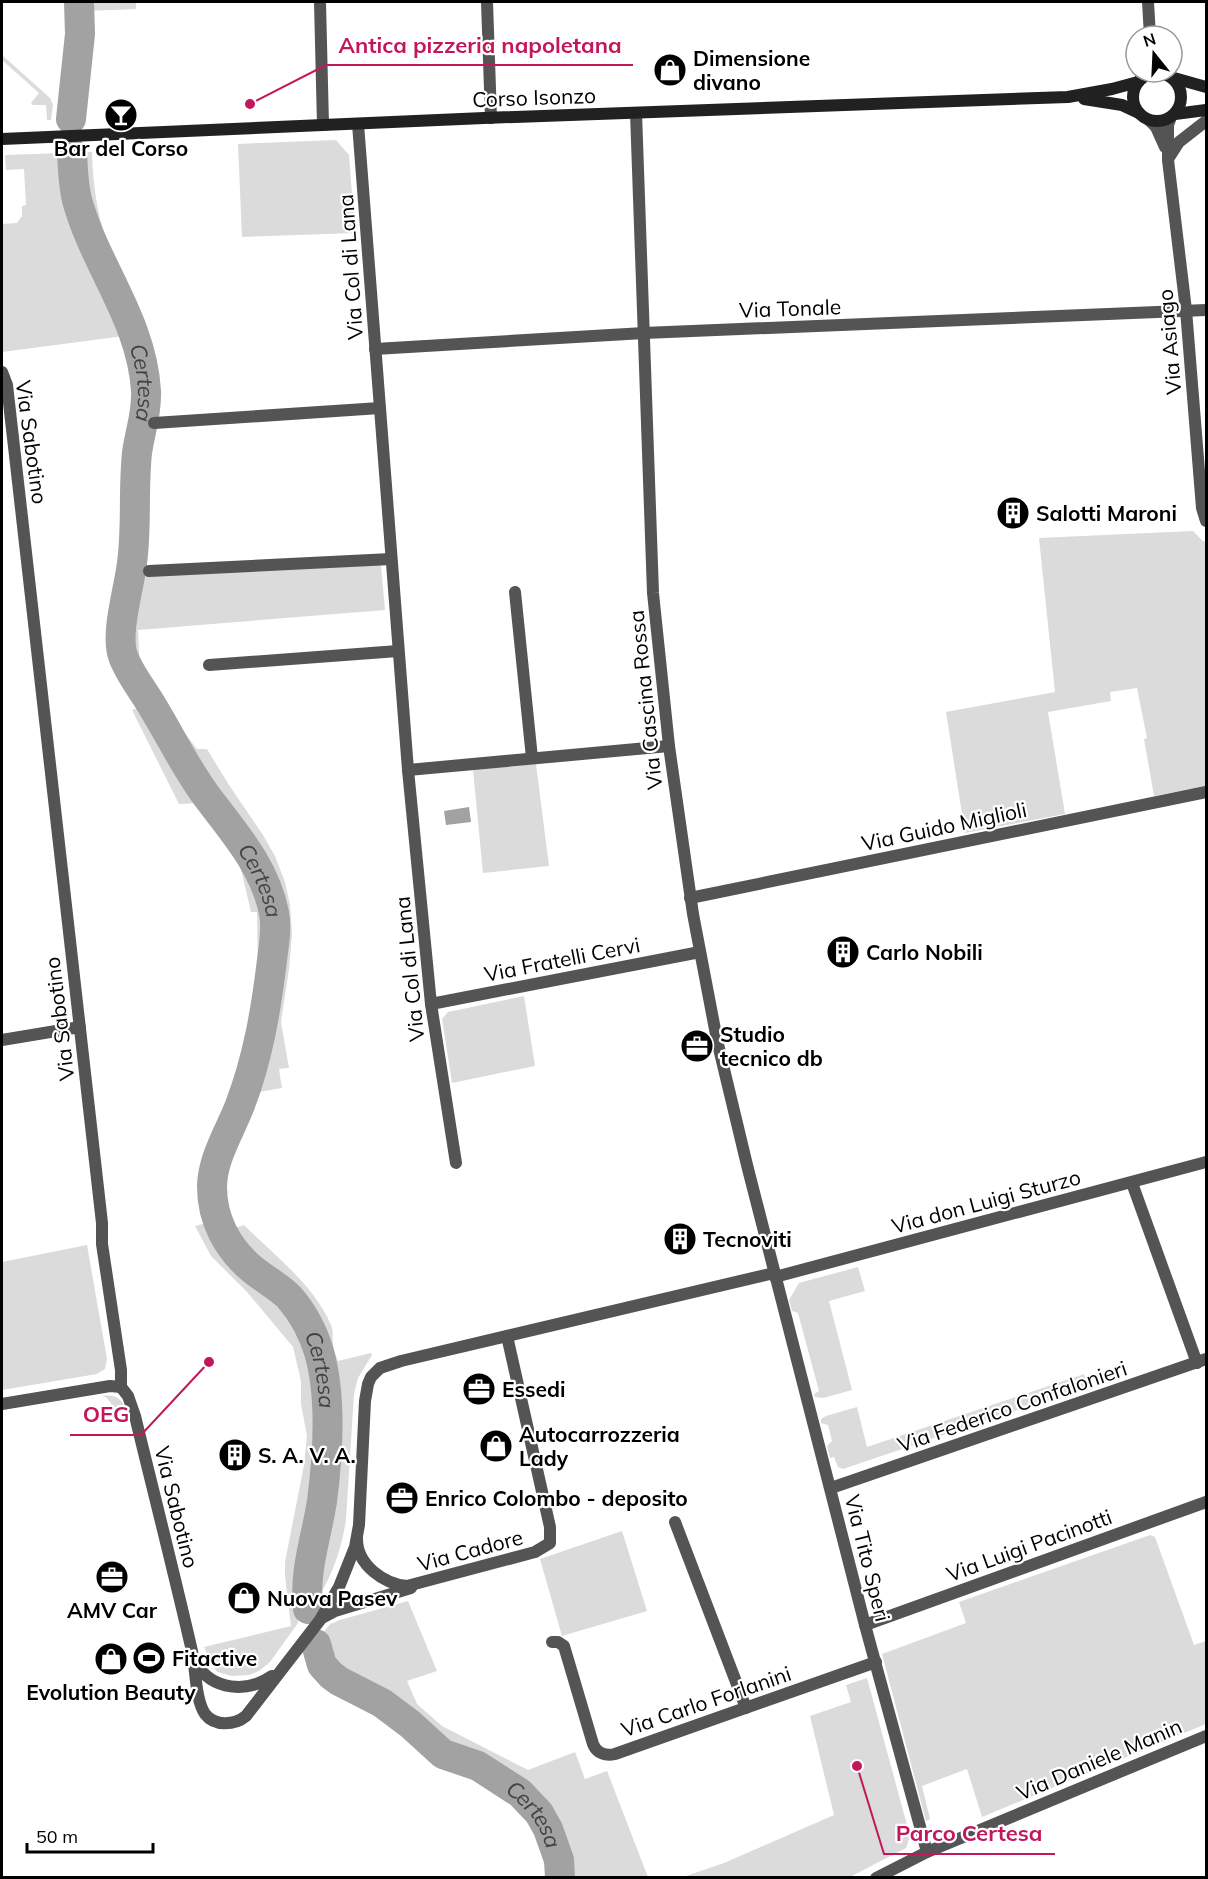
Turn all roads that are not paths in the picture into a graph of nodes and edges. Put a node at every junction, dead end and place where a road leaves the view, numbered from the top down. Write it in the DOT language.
graph roads {
  1 [pos="320,2"];
  2 [pos="487,2"];
  3 [pos="1148,2"];
  4 [pos="1149,24"];
  5 [pos="1184,80"];
  6 [pos="1125,84"];
  7 [pos="1137,84"];
  8 [pos="1176,84"];
  9 [pos="1206,87"];
  10 [pos="1068,97"];
  11 [pos="1206,110"];
  12 [pos="636,112"];
  13 [pos="1173,115"];
  14 [pos="1144,116"];
  15 [pos="491,118"];
  16 [pos="1206,121"];
  17 [pos="358,124"];
  18 [pos="323,125"];
  19 [pos="2,140"];
  20 [pos="1168,160"];
  21 [pos="1186,310"];
  22 [pos="1206,310"];
  23 [pos="644,333"];
  24 [pos="375,349"];
  25 [pos="2,372"];
  26 [pos="380,408"];
  27 [pos="154,423"];
  28 [pos="1206,521"];
  29 [pos="391,559"];
  30 [pos="149,572"];
  31 [pos="515,592"];
  32 [pos="398,651"];
  33 [pos="208,665"];
  34 [pos="669,746"];
  35 [pos="532,758"];
  36 [pos="408,770"];
  37 [pos="1206,792"];
  38 [pos="690,898"];
  39 [pos="700,952"];
  40 [pos="431,1004"];
  41 [pos="80,1027"];
  42 [pos="2,1040"];
  43 [pos="1206,1162"];
  44 [pos="456,1163"];
  45 [pos="1132,1183"];
  46 [pos="775,1275"];
  47 [pos="507,1336"];
  48 [pos="1202,1361"];
  49 [pos="121,1387"];
  50 [pos="2,1404"];
  51 [pos="831,1488"];
  52 [pos="1206,1502"];
  53 [pos="675,1522"];
  54 [pos="357,1537"];
  55 [pos="420,1584"];
  56 [pos="326,1614"];
  57 [pos="865,1625"];
  58 [pos="552,1642"];
  59 [pos="192,1654"];
  60 [pos="876,1662"];
  61 [pos="280,1669"];
  62 [pos="746,1708"];
  63 [pos="1206,1736"];
  64 [pos="927,1852"];
  65 [pos="876,1878"];
  1 -- 18 [label="street"];
  2 -- 15 [label="street"];
  3 -- 4 [label="street"];
  5 -- 9 [label="street"];
  6 -- 10 [label="street, Corso Isonzo"];
  7 -- 14 [label="street"];
  8 -- 13 [label="street"];
  10 -- 12 [label="street, Corso Isonzo"];
  10 -- 14 [label="street, Corso Isonzo"];
  11 -- 13 [label="street"];
  12 -- 15 [label="street, Corso Isonzo"];
  12 -- 23 [label="street, Via Cascina Rossa"];
  13 -- 14 [label="street"];
  13 -- 20 [label="street, Via Asiago"];
  14 -- 20 [label="street, Via Asiago"];
  15 -- 17 [label="street, Corso Isonzo"];
  16 -- 20 [label="street"];
  17 -- 18 [label="street, Corso Isonzo"];
  17 -- 24 [label="street, Via Col di Lana"];
  18 -- 19 [label="street, Corso Isonzo"];
  20 -- 21 [label="street, Via Asiago"];
  21 -- 22 [label="street, Via Tonale"];
  21 -- 23 [label="street, Via Tonale"];
  21 -- 28 [label="street, Via Asiago"];
  23 -- 24 [label="street, Via Tonale"];
  23 -- 34 [label="street, Via Cascina Rossa"];
  24 -- 26 [label="street, Via Col di Lana"];
  25 -- 41 [label="street, Via Sabotino"];
  26 -- 27 [label="street"];
  26 -- 29 [label="street, Via Col di Lana"];
  29 -- 30 [label="street"];
  29 -- 32 [label="street, Via Col di Lana"];
  31 -- 35 [label="street"];
  32 -- 33 [label="street"];
  32 -- 36 [label="street, Via Col di Lana"];
  34 -- 35 [label="street"];
  34 -- 38 [label="street, Via Cascina Rossa"];
  35 -- 36 [label="street"];
  36 -- 40 [label="street, Via Col di Lana"];
  37 -- 38 [label="street, Via Guido Miglioli"];
  38 -- 39 [label="street, Via Cascina Rossa"];
  39 -- 40 [label="street, Via Fratelli Cervi"];
  39 -- 46 [label="street, Via Cascina Rossa"];
  40 -- 44 [label="street, Via Col di Lana"];
  41 -- 42 [label="street"];
  41 -- 49 [label="street, Via Sabotino"];
  43 -- 45 [label="street, Via don Luigi Sturzo"];
  45 -- 46 [label="street, Via don Luigi Sturzo"];
  45 -- 48 [label="street"];
  46 -- 47 [label="street, Via Cadore"];
  46 -- 51 [label="street, Via Tito Speri"];
  47 -- 54 [label="street, Via Cadore"];
  47 -- 55 [label="street, Via Cadore"];
  48 -- 51 [label="street, Via Federico Confalonieri"];
  49 -- 50 [label="street"];
  49 -- 59 [label="street, Via Sabotino"];
  51 -- 57 [label="street, Via Tito Speri"];
  52 -- 57 [label="street, Via Luigi Pacinotti"];
  53 -- 62 [label="street"];
  54 -- 55 [label="street, Via Cadore"];
  54 -- 56 [label="street, Via Cadore"];
  55 -- 56 [label="street"];
  56 -- 61 [label="street, Via Cadore"];
  57 -- 60 [label="street, Via Tito Speri"];
  58 -- 62 [label="street, Via Carlo Forlanini"];
  59 -- 61 [label="street, Via Cadore"];
  59 -- 61 [label="street, Via Cadore"];
  60 -- 62 [label="street, Via Carlo Forlanini"];
  60 -- 64 [label="street, Via Tito Speri"];
  63 -- 64 [label="street, Via Daniele Manin"];
  64 -- 65 [label="street, Via Daniele Manin"];
}
